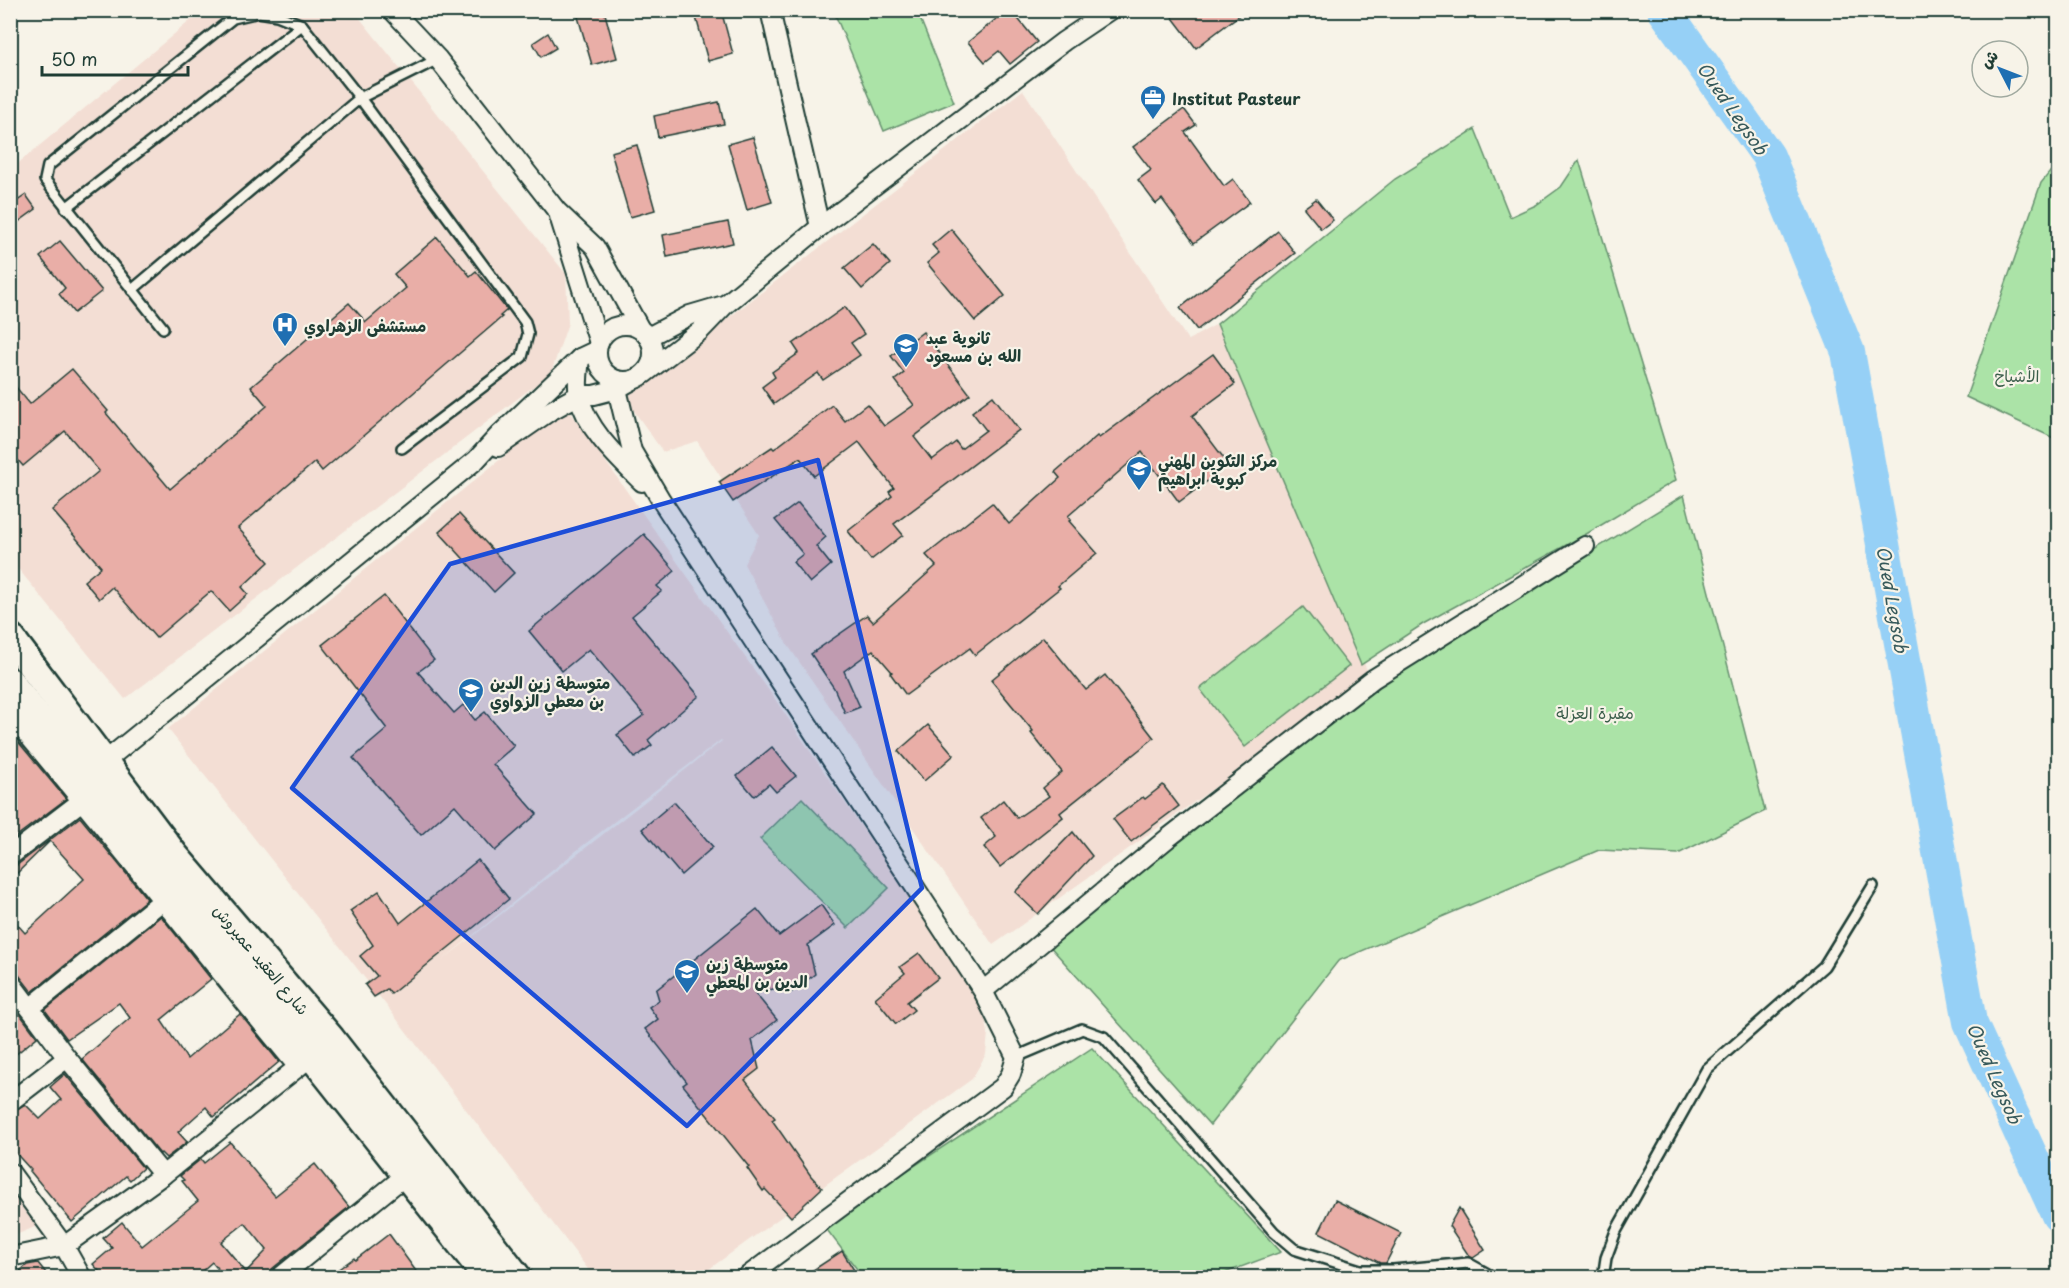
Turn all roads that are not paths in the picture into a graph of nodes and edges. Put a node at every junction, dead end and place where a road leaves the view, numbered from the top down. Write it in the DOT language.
graph roads {
  1 [pos="392,10"];
  2 [pos="770,10"];
  3 [pos="1110,10"];
  4 [pos="302,25"];
  5 [pos="438,59"];
  6 [pos="360,98"];
  7 [pos="66,208"];
  8 [pos="557,211"];
  9 [pos="820,227"];
  10 [pos="132,290"];
  11 [pos="725,305"];
  12 [pos="163,328"];
  13 [pos="644,333"];
  14 [pos="598,347"];
  15 [pos="580,358"];
  16 [pos="639,377"];
  17 [pos="616,389"];
  18 [pos="579,395"];
  19 [pos="402,448"];
  20 [pos="476,460"];
  21 [pos="661,500"];
  22 [pos="1585,546"];
  23 [pos="11,638"];
  24 [pos="10,682"];
  25 [pos="10,714"];
  26 [pos="93,782"];
  27 [pos="10,856"];
  28 [pos="1873,886"];
  29 [pos="162,902"];
  30 [pos="10,982"];
  31 [pos="983,991"];
  32 [pos="30,1008"];
  33 [pos="314,1054"];
  34 [pos="67,1058"];
  35 [pos="1016,1058"];
  36 [pos="10,1102"];
  37 [pos="10,1172"];
  38 [pos="163,1175"];
  39 [pos="406,1175"];
  40 [pos="64,1246"];
  41 [pos="10,1257"];
  42 [pos="82,1278"];
  43 [pos="279,1278"];
  44 [pos="488,1278"];
  45 [pos="518,1278"];
  46 [pos="745,1278"];
  47 [pos="1495,1278"];
  48 [pos="1603,1278"];
  1 -- 5 [label="street"];
  2 -- 9 [label="street"];
  3 -- 9 [label="street"];
  4 -- 6 [label="lane"];
  4 -- 7 [label="lane"];
  4 -- 7 [label="lane"];
  5 -- 6 [label="lane"];
  5 -- 8 [label="street"];
  6 -- 10 [label="lane"];
  6 -- 19 [label="lane"];
  7 -- 10 [label="lane"];
  8 -- 13 [label="street"];
  8 -- 14 [label="street"];
  9 -- 11 [label="street"];
  10 -- 12 [label="lane"];
  11 -- 13 [label="street"];
  11 -- 16 [label="street"];
  13 -- 14 [label="street"];
  13 -- 16 [label="street"];
  14 -- 15 [label="street"];
  14 -- 16 [label="street"];
  15 -- 18 [label="street"];
  15 -- 20 [label="street"];
  16 -- 17 [label="street"];
  17 -- 18 [label="street"];
  17 -- 21 [label="street"];
  18 -- 20 [label="street"];
  18 -- 21 [label="street"];
  20 -- 26 [label="street"];
  21 -- 31 [label="street"];
  22 -- 31 [label="street"];
  23 -- 26 [label="main road, شارع العقيد عميروش"];
  24 -- 26 [label="main road, شارع العقيد عميروش"];
  25 -- 26 [label="street"];
  26 -- 27 [label="street"];
  26 -- 29 [label="street"];
  26 -- 33 [label="main road, شارع العقيد عميروش"];
  28 -- 48 [label="lane"];
  29 -- 32 [label="street"];
  29 -- 33 [label="street"];
  30 -- 32 [label="street"];
  31 -- 35 [label="street"];
  32 -- 34 [label="street"];
  33 -- 38 [label="street"];
  33 -- 39 [label="main road, شارع العقيد عميروش"];
  33 -- 45 [label="main road, شارع العقيد عميروش"];
  34 -- 36 [label="street"];
  34 -- 38 [label="street"];
  35 -- 46 [label="street"];
  35 -- 47 [label="lane"];
  37 -- 40 [label="street"];
  38 -- 40 [label="street"];
  39 -- 43 [label="street"];
  39 -- 44 [label="main road, شارع العقيد عميروش"];
  40 -- 41 [label="street"];
  40 -- 42 [label="street"];
}
